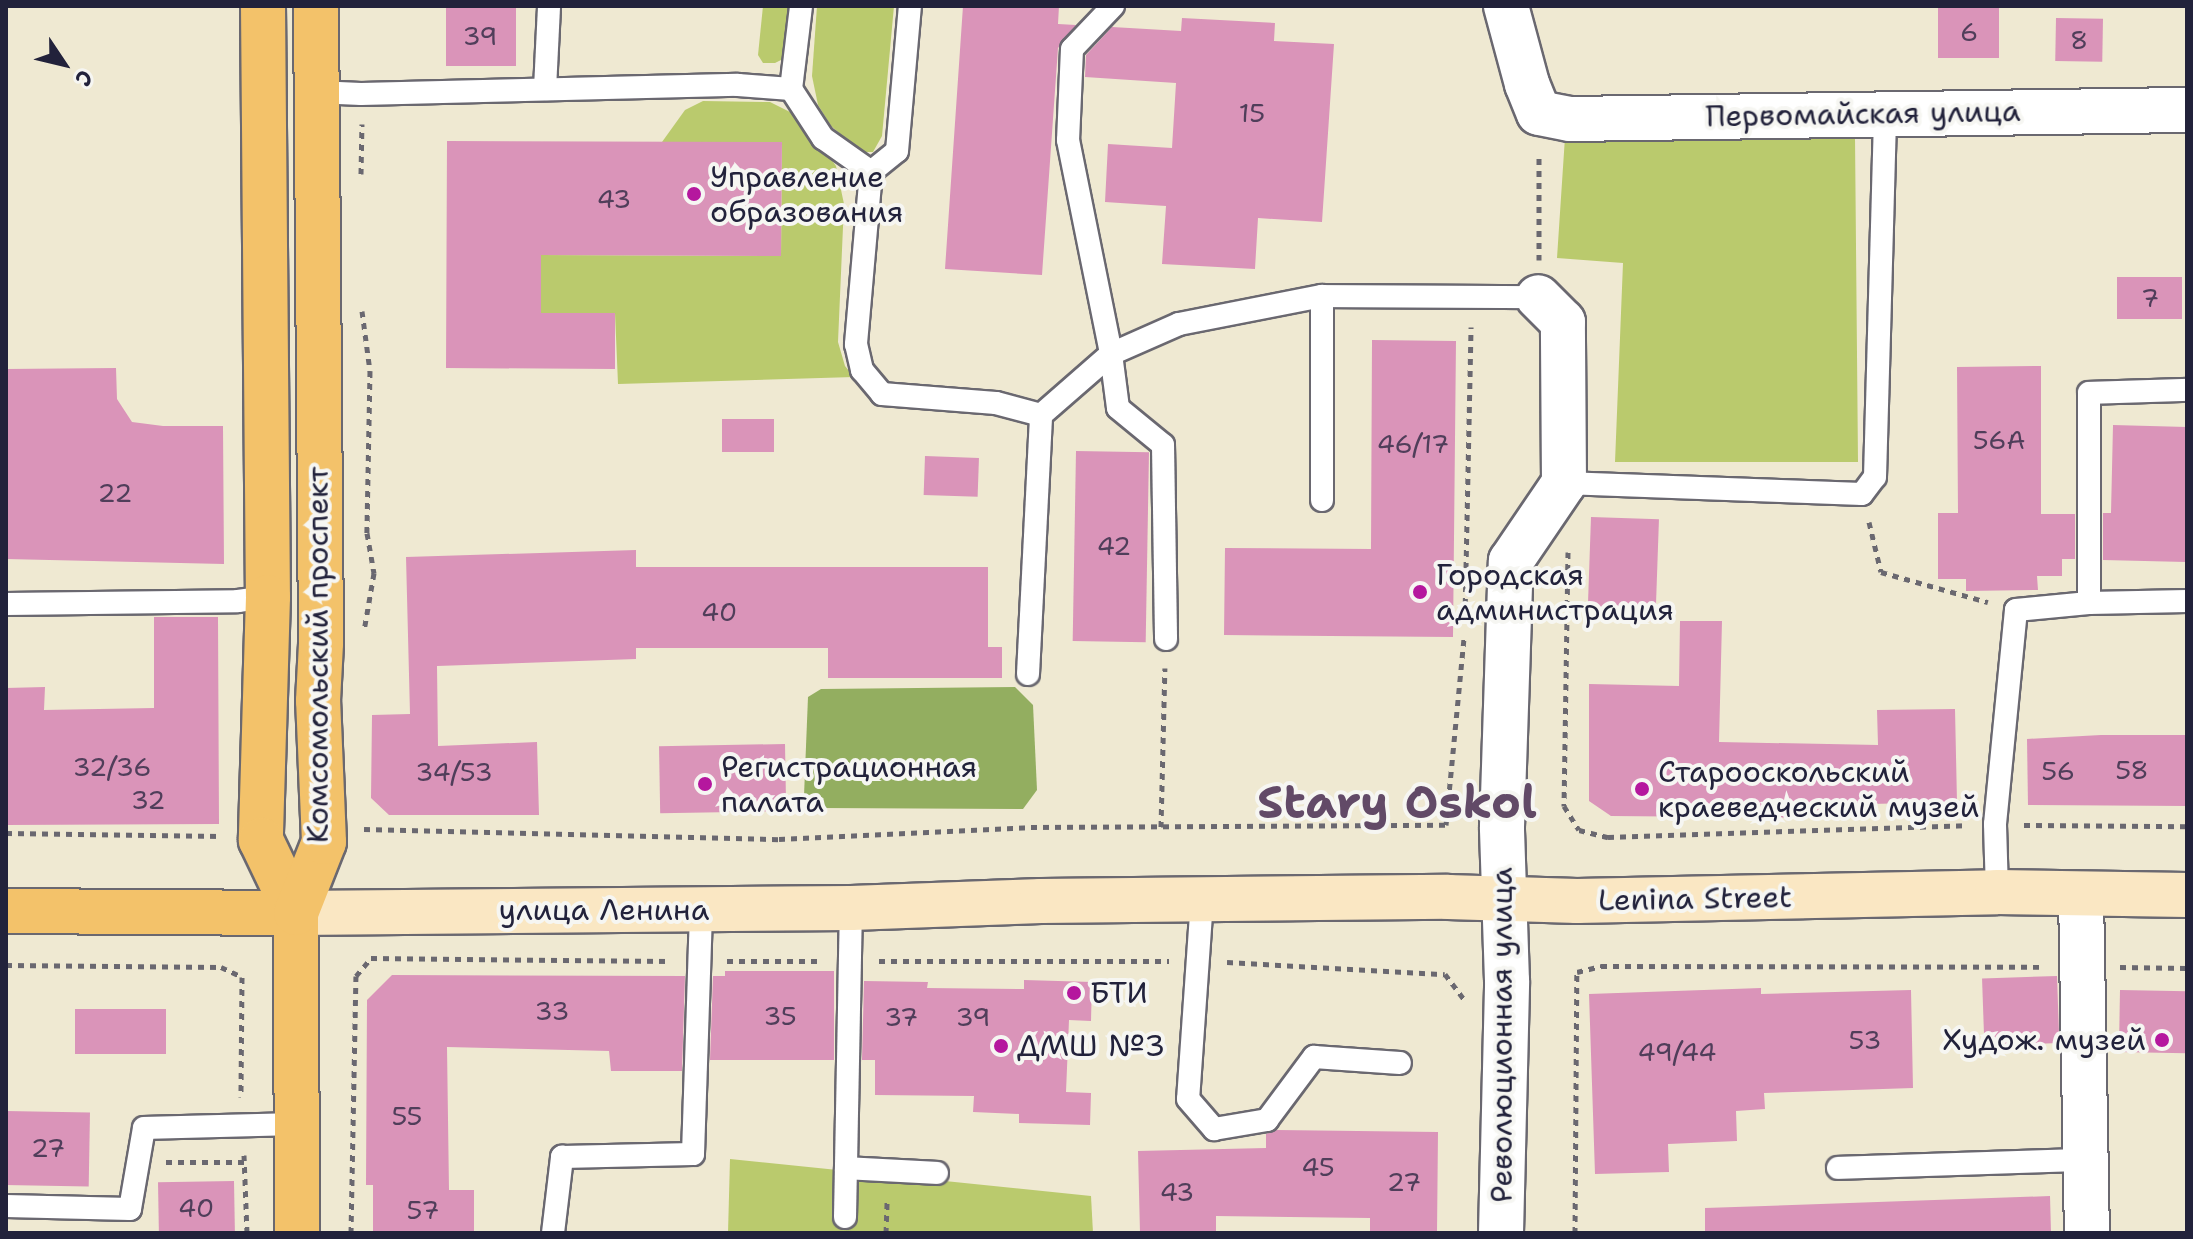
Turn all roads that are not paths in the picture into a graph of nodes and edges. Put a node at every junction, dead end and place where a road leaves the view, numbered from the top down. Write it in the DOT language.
graph roads {
  1 [pos="263,6"];
  2 [pos="316,6"];
  3 [pos="549,6"];
  4 [pos="801,6"];
  5 [pos="910,6"];
  6 [pos="1113,6"];
  7 [pos="1506,6"];
  8 [pos="545,89"];
  9 [pos="791,89"];
  10 [pos="316,92"];
  11 [pos="2187,110"];
  12 [pos="1885,113"];
  13 [pos="871,172"];
  14 [pos="1322,296"];
  15 [pos="1538,297"];
  16 [pos="1111,354"];
  17 [pos="2187,390"];
  18 [pos="1041,415"];
  19 [pos="1564,483"];
  20 [pos="1322,500"];
  21 [pos="268,597"];
  22 [pos="2187,601"];
  23 [pos="2089,603"];
  24 [pos="6,604"];
  25 [pos="1166,639"];
  26 [pos="1028,674"];
  27 [pos="1997,892"];
  28 [pos="2081,894"];
  29 [pos="2187,895"];
  30 [pos="1504,897"];
  31 [pos="1202,900"];
  32 [pos="851,908"];
  33 [pos="701,910"];
  34 [pos="6,911"];
  35 [pos="296,913"];
  36 [pos="1400,1063"];
  37 [pos="295,1124"];
  38 [pos="2083,1160"];
  39 [pos="846,1168"];
  40 [pos="1838,1168"];
  41 [pos="937,1173"];
  42 [pos="6,1206"];
  43 [pos="845,1217"];
  44 [pos="297,1233"];
  45 [pos="553,1233"];
  46 [pos="1501,1233"];
  47 [pos="2087,1233"];
  1 -- 21 [label="main road, Комсомольский проспект"];
  2 -- 10 [label="main road, Комсомольский проспект"];
  3 -- 8 [label="lane"];
  4 -- 9 [label="lane"];
  5 -- 13 [label="lane"];
  6 -- 16 [label="lane"];
  7 -- 12 [label="street, Первомайская улица"];
  8 -- 9 [label="lane"];
  8 -- 10 [label="lane"];
  9 -- 13 [label="lane"];
  10 -- 35 [label="main road, Комсомольский проспект"];
  11 -- 12 [label="street, Первомайская улица"];
  12 -- 19 [label="lane"];
  13 -- 18 [label="lane"];
  14 -- 15 [label="lane"];
  14 -- 16 [label="lane"];
  14 -- 20 [label="lane"];
  15 -- 19 [label="street"];
  16 -- 18 [label="lane"];
  16 -- 25 [label="lane"];
  17 -- 23 [label="lane"];
  18 -- 26 [label="lane"];
  19 -- 30 [label="street, Революционная улица"];
  21 -- 24 [label="lane"];
  21 -- 35 [label="main road, Комсомольский проспект"];
  22 -- 23 [label="lane"];
  23 -- 27 [label="lane"];
  27 -- 28 [label="main road, Lenina Street"];
  27 -- 30 [label="main road, Lenina Street"];
  28 -- 29 [label="main road, Lenina Street"];
  28 -- 38 [label="street"];
  30 -- 31 [label="main road, Lenina Street"];
  30 -- 46 [label="street, Революционная улица"];
  31 -- 32 [label="main road, улица Ленина"];
  31 -- 36 [label="lane"];
  32 -- 33 [label="main road, улица Ленина"];
  32 -- 39 [label="lane"];
  33 -- 35 [label="main road, улица Ленина"];
  33 -- 45 [label="lane"];
  34 -- 35 [label="main road, улица Ленина"];
  35 -- 37 [label="main road"];
  37 -- 42 [label="lane"];
  37 -- 44 [label="main road"];
  38 -- 40 [label="lane"];
  38 -- 47 [label="street"];
  39 -- 41 [label="lane"];
  39 -- 43 [label="lane"];
}
